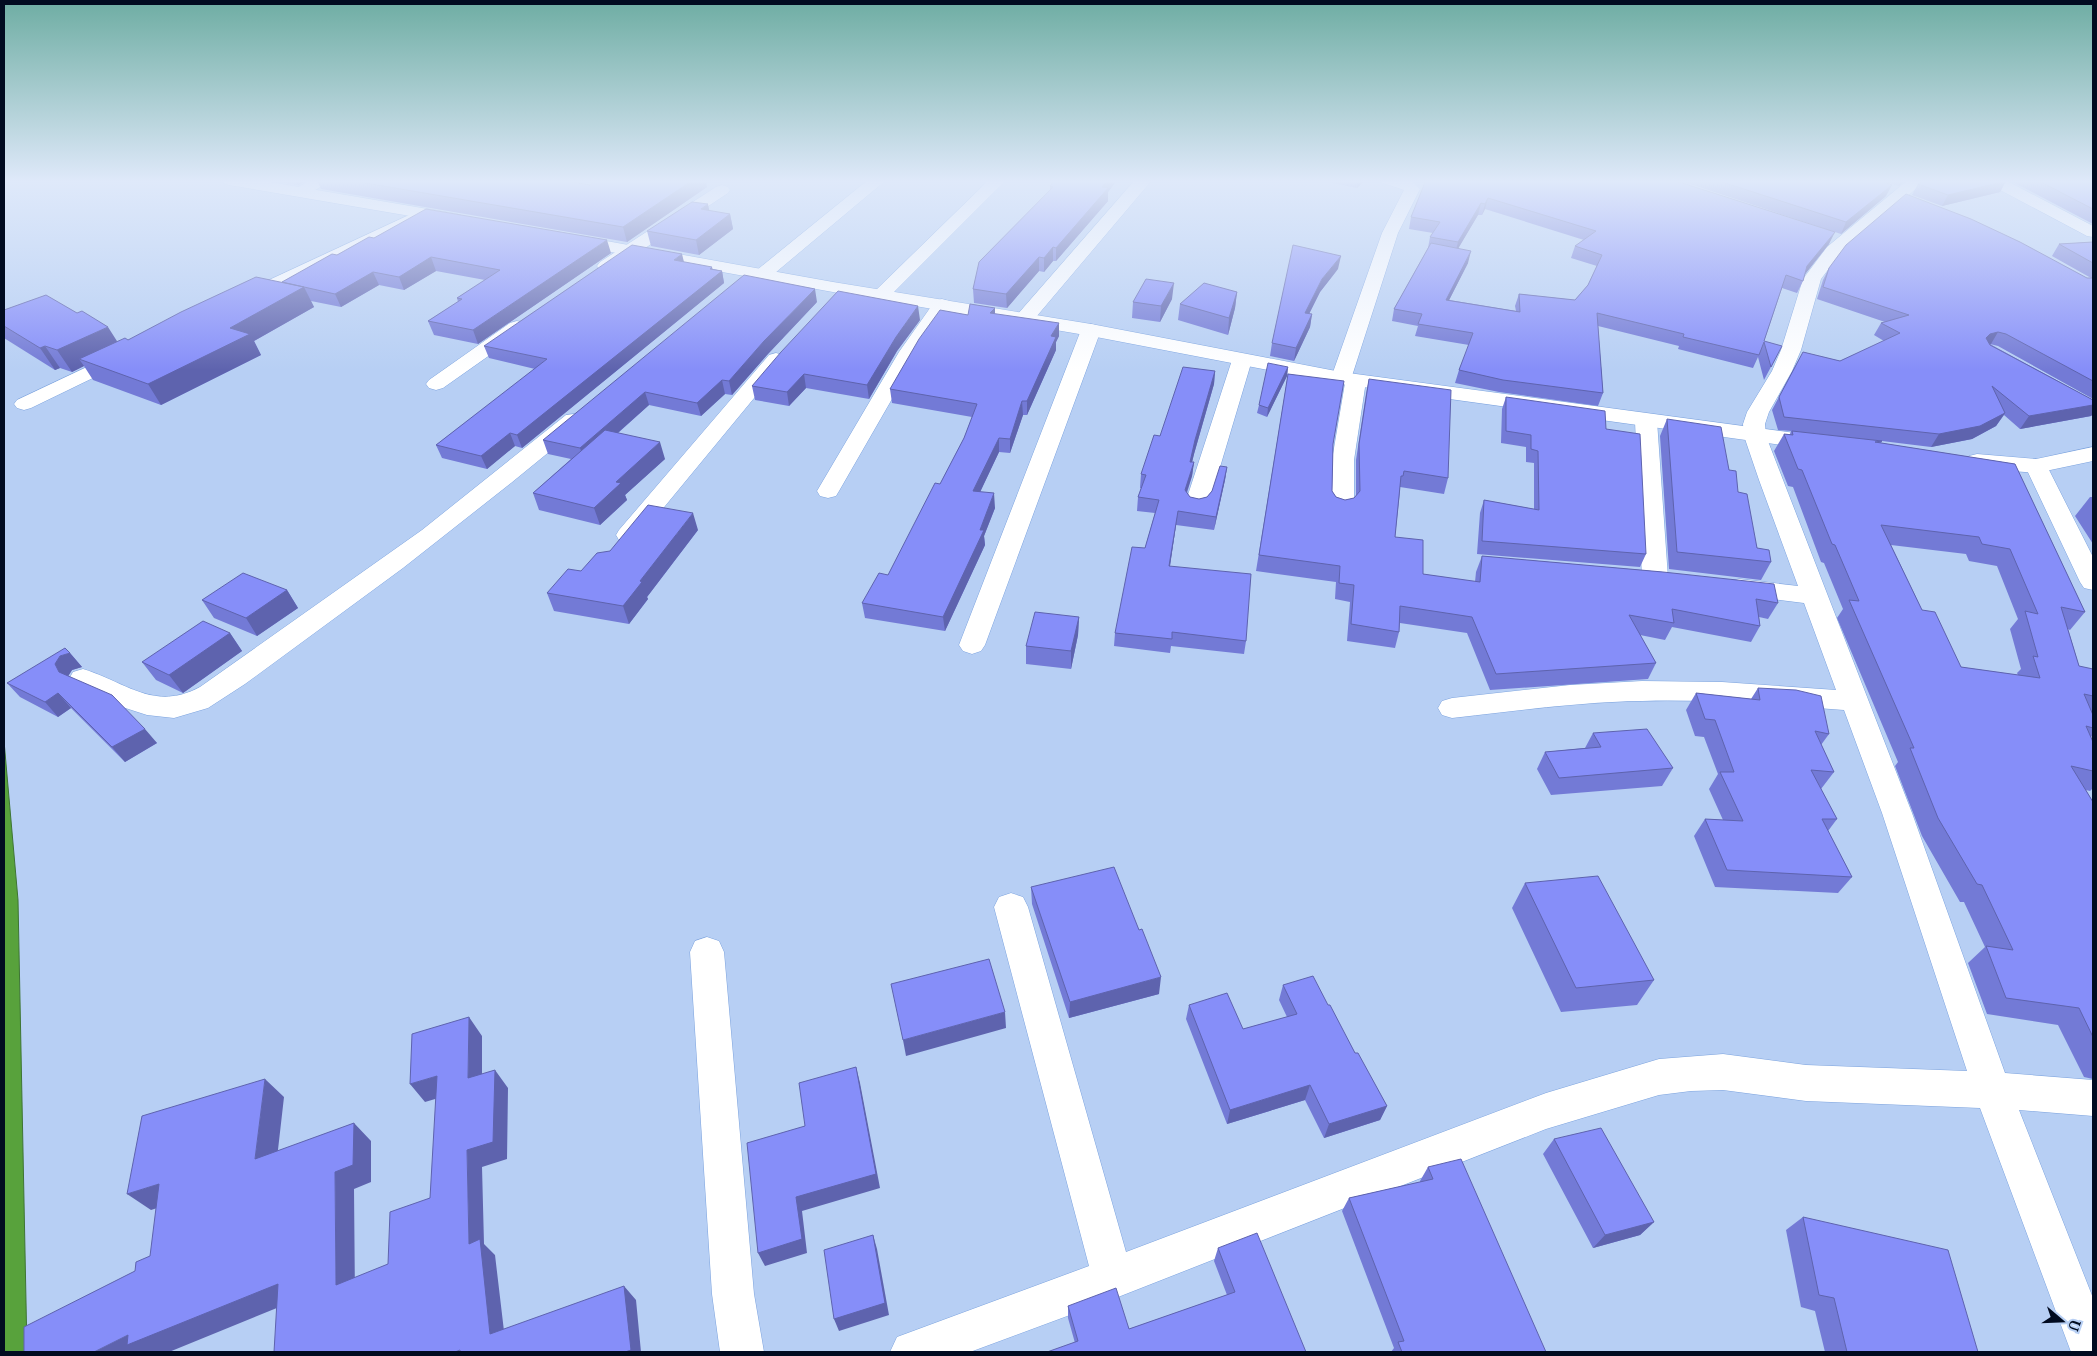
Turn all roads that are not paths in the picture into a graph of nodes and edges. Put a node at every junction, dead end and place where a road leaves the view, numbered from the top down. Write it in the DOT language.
graph roads {
  1 [pos="360,243"];
  2 [pos="594,243"];
  3 [pos="640,243"];
  4 [pos="796,243"];
  5 [pos="934,243"];
  6 [pos="1089,243"];
  7 [pos="1387,243"];
  8 [pos="1842,243"];
  9 [pos="630,250"];
  10 [pos="758,273"];
  11 [pos="591,276"];
  12 [pos="729,291"];
  13 [pos="881,295"];
  14 [pos="942,305"];
  15 [pos="226,307"];
  16 [pos="529,319"];
  17 [pos="1024,319"];
  18 [pos="1091,330"];
  19 [pos="789,346"];
  20 [pos="138,349"];
  21 [pos="1242,360"];
  22 [pos="1348,380"];
  23 [pos="436,384"];
  24 [pos="24,404"];
  25 [pos="592,404"];
  26 [pos="1646,421"];
  27 [pos="1755,436"];
  28 [pos="1834,445"];
  29 [pos="2093,454"];
  30 [pos="1962,459"];
  31 [pos="2036,466"];
  32 [pos="828,491"];
  33 [pos="1197,504"];
  34 [pos="1342,507"];
  35 [pos="618,547"];
  36 [pos="1655,578"];
  37 [pos="2093,582"];
  38 [pos="1713,584"];
  39 [pos="1815,596"];
  40 [pos="972,645"];
  41 [pos="83,679"];
  42 [pos="1855,701"];
  43 [pos="1452,708"];
  44 [pos="1012,907"];
  45 [pos="707,952"];
  46 [pos="1992,1090"];
  47 [pos="2093,1098"];
  48 [pos="1113,1278"];
  49 [pos="742,1352"];
  50 [pos="912,1352"];
  51 [pos="2093,1352"];
  1 -- 15 [label="street"];
  2 -- 9 [label="street"];
  3 -- 9 [label="street"];
  4 -- 10 [label="street"];
  5 -- 13 [label="street"];
  6 -- 17 [label="street"];
  7 -- 22 [label="street"];
  8 -- 27 [label="street"];
  9 -- 10 [label="street"];
  9 -- 11 [label="street"];
  10 -- 12 [label="street"];
  10 -- 13 [label="street"];
  13 -- 14 [label="street"];
  14 -- 17 [label="street"];
  14 -- 32 [label="street"];
  16 -- 23 [label="street"];
  17 -- 18 [label="street"];
  18 -- 21 [label="street"];
  18 -- 40 [label="street"];
  19 -- 35 [label="street"];
  20 -- 24 [label="street"];
  21 -- 22 [label="street"];
  21 -- 33 [label="street"];
  22 -- 26 [label="street"];
  22 -- 34 [label="street"];
  25 -- 41 [label="street"];
  26 -- 27 [label="street"];
  26 -- 36 [label="street"];
  27 -- 28 [label="street"];
  27 -- 39 [label="street"];
  29 -- 31 [label="street"];
  30 -- 31 [label="street"];
  31 -- 37 [label="street"];
  38 -- 39 [label="street"];
  39 -- 42 [label="street"];
  42 -- 43 [label="street"];
  42 -- 46 [label="street"];
  44 -- 48 [label="street"];
  45 -- 49 [label="street"];
  46 -- 47 [label="street"];
  46 -- 48 [label="street"];
  46 -- 51 [label="street"];
  48 -- 50 [label="street"];
}
